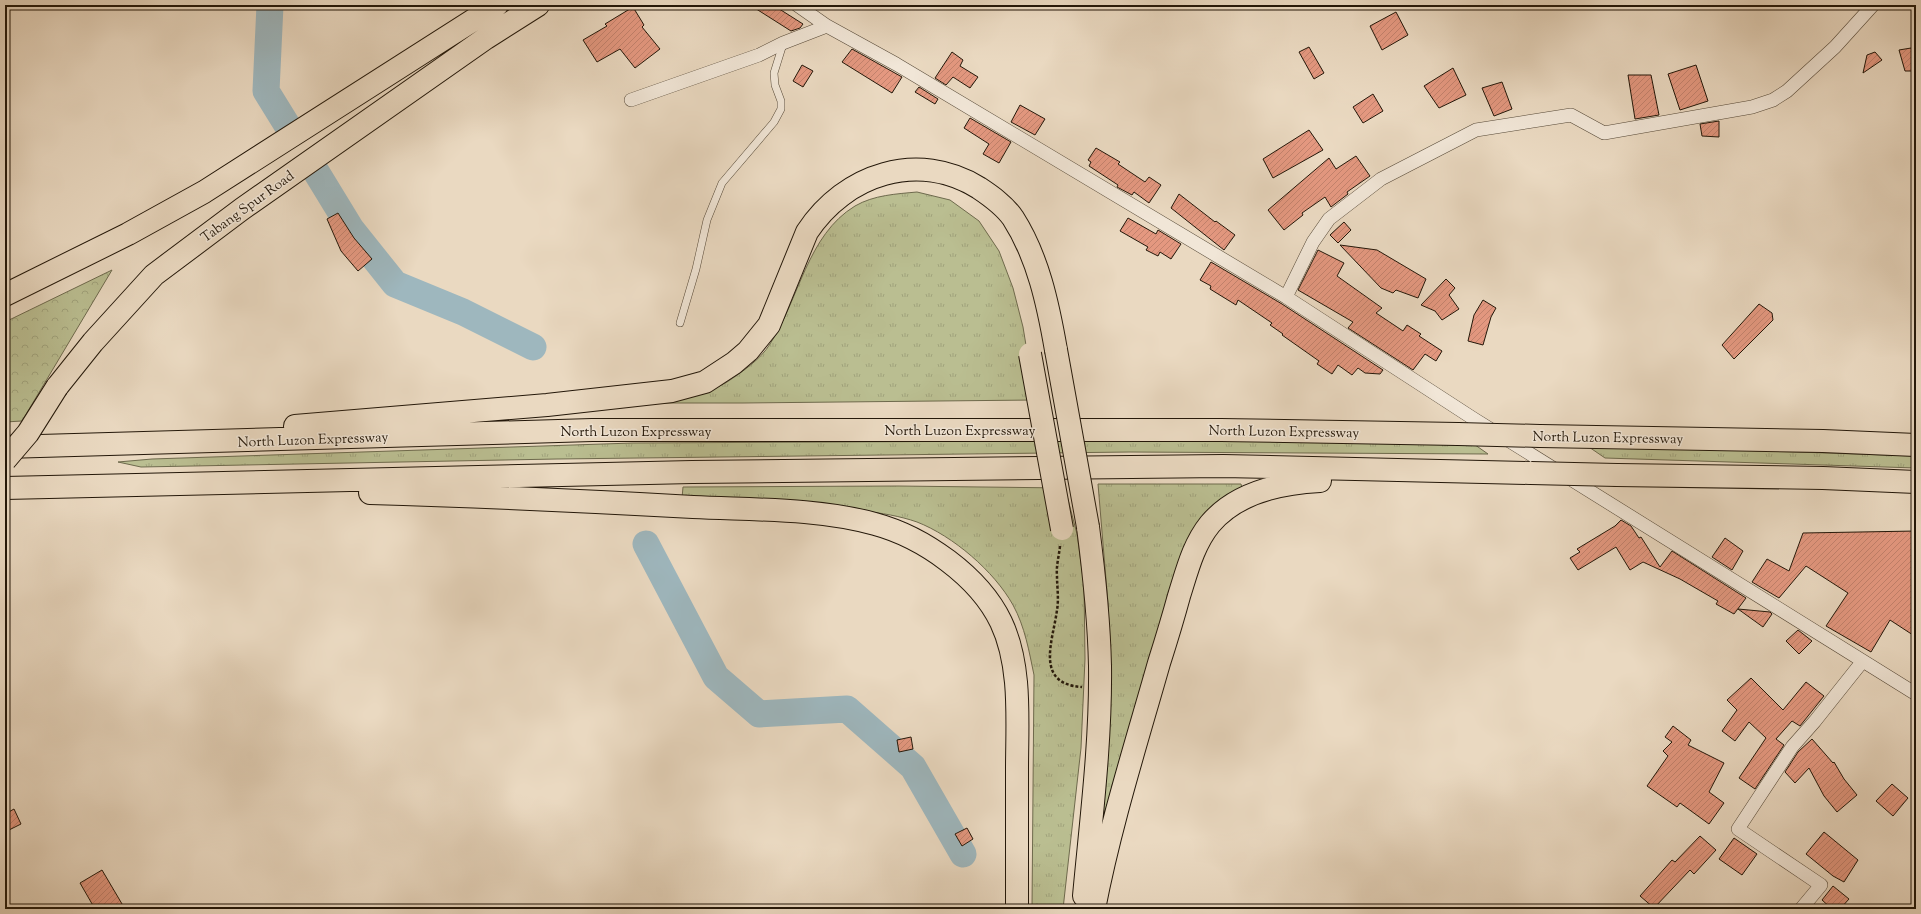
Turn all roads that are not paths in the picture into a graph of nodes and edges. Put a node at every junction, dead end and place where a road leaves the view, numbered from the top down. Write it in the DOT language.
graph roads {
  1 [pos="497,5"];
  2 [pos="538,5"];
  3 [pos="797,5"];
  4 [pos="1873,5"];
  5 [pos="827,26"];
  6 [pos="783,43"];
  7 [pos="631,100"];
  8 [pos="5,295"];
  9 [pos="1286,297"];
  10 [pos="680,323"];
  11 [pos="1030,354"];
  12 [pos="87,445"];
  13 [pos="1916,445"];
  14 [pos="5,447"];
  15 [pos="5,460"];
  16 [pos="1470,472"];
  17 [pos="1916,482"];
  18 [pos="98,486"];
  19 [pos="5,488"];
  20 [pos="1062,529"];
  21 [pos="1862,662"];
  22 [pos="1916,694"];
  23 [pos="1017,909"];
  24 [pos="1083,909"];
  25 [pos="1094,909"];
  26 [pos="1801,909"];
  1 -- 8 [label="highway"];
  2 -- 15 [label="highway, Tabang Spur Road, bridge"];
  3 -- 5 [label="street"];
  4 -- 9 [label="street"];
  5 -- 6 [label="street"];
  5 -- 9 [label="street"];
  6 -- 7 [label="street"];
  6 -- 10 [label="lane"];
  9 -- 21 [label="street"];
  11 -- 20 [label="highway, bridge"];
  12 -- 13 [label="highway, North Luzon Expressway, bridge"];
  12 -- 14 [label="highway, North Luzon Expressway"];
  12 -- 24 [label="highway, bridge"];
  16 -- 17 [label="highway, bridge"];
  16 -- 18 [label="highway"];
  16 -- 25 [label="highway"];
  18 -- 19 [label="highway"];
  18 -- 23 [label="highway"];
  21 -- 22 [label="street"];
  21 -- 26 [label="street"];
}
